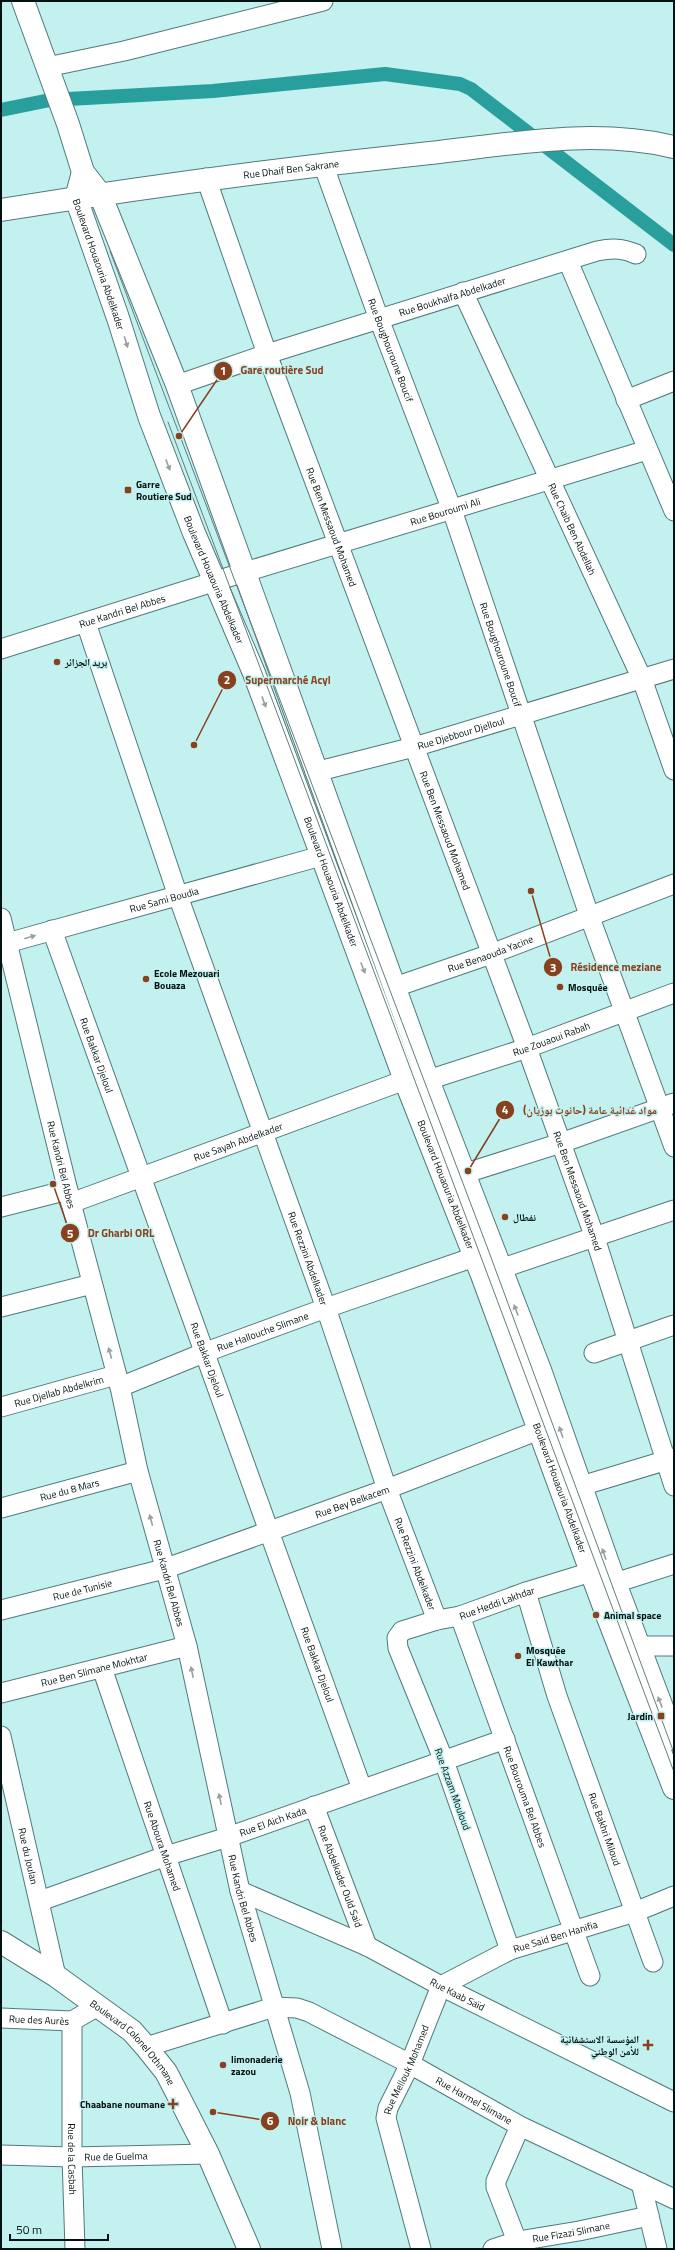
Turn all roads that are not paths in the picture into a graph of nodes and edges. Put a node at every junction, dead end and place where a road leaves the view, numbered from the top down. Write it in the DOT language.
graph roads {
  1 [pos="23,1"];
  2 [pos="323,1"];
  3 [pos="50,76"];
  4 [pos="668,145"];
  5 [pos="323,164"];
  6 [pos="83,172"];
  7 [pos="206,178"];
  8 [pos="100,194"];
  9 [pos="76,198"];
  10 [pos="1,210"];
  11 [pos="636,254"];
  12 [pos="568,261"];
  13 [pos="463,292"];
  14 [pos="378,319"];
  15 [pos="267,354"];
  16 [pos="674,381"];
  17 [pos="177,385"];
  18 [pos="626,400"];
  19 [pos="646,450"];
  20 [pos="548,479"];
  21 [pos="674,509"];
  22 [pos="452,510"];
  23 [pos="339,544"];
  24 [pos="244,573"];
  25 [pos="214,582"];
  26 [pos="86,623"];
  27 [pos="1,649"];
  28 [pos="674,669"];
  29 [pos="642,679"];
  30 [pos="521,715"];
  31 [pos="414,747"];
  32 [pos="674,770"];
  33 [pos="315,772"];
  34 [pos="321,856"];
  35 [pos="674,884"];
  36 [pos="178,896"];
  37 [pos="589,915"];
  38 [pos="1,918"];
  39 [pos="52,930"];
  40 [pos="7,943"];
  41 [pos="491,954"];
  42 [pos="9,980"];
  43 [pos="395,987"];
  44 [pos="674,993"];
  45 [pos="623,1011"];
  46 [pos="527,1048"];
  47 [pos="405,1080"];
  48 [pos="428,1080"];
  49 [pos="666,1106"];
  50 [pos="262,1132"];
  51 [pos="561,1143"];
  52 [pos="674,1147"];
  53 [pos="463,1174"];
  54 [pos="140,1177"];
  55 [pos="70,1197"];
  56 [pos="1,1207"];
  57 [pos="674,1210"];
  58 [pos="595,1238"];
  59 [pos="488,1263"];
  60 [pos="92,1284"];
  61 [pos="1,1307"];
  62 [pos="326,1308"];
  63 [pos="674,1325"];
  64 [pos="627,1341"];
  65 [pos="206,1352"];
  66 [pos="594,1353"];
  67 [pos="118,1381"];
  68 [pos="1,1407"];
  69 [pos="540,1430"];
  70 [pos="669,1459"];
  71 [pos="138,1471"];
  72 [pos="580,1486"];
  73 [pos="674,1486"];
  74 [pos="387,1489"];
  75 [pos="1,1508"];
  76 [pos="271,1530"];
  77 [pos="674,1564"];
  78 [pos="164,1569"];
  79 [pos="591,1572"];
  80 [pos="614,1583"];
  81 [pos="526,1592"];
  82 [pos="1,1610"];
  83 [pos="460,1616"];
  84 [pos="437,1620"];
  85 [pos="402,1631"];
  86 [pos="186,1646"];
  87 [pos="674,1646"];
  88 [pos="631,1650"];
  89 [pos="102,1668"];
  90 [pos="1,1693"];
  91 [pos="1,1736"];
  92 [pos="505,1739"];
  93 [pos="674,1739"];
  94 [pos="444,1761"];
  95 [pos="674,1788"];
  96 [pos="362,1789"];
  97 [pos="8,1801"];
  98 [pos="314,1806"];
  99 [pos="228,1837"];
  100 [pos="166,1856"];
  101 [pos="240,1891"];
  102 [pos="674,1896"];
  103 [pos="40,1901"];
  104 [pos="635,1912"];
  105 [pos="573,1932"];
  106 [pos="1,1942"];
  107 [pos="367,1946"];
  108 [pos="510,1950"];
  109 [pos="653,1962"];
  110 [pos="56,1976"];
  111 [pos="590,1976"];
  112 [pos="441,1986"];
  113 [pos="98,2006"];
  114 [pos="274,2007"];
  115 [pos="1,2018"];
  116 [pos="72,2021"];
  117 [pos="223,2024"];
  118 [pos="146,2047"];
  119 [pos="410,2064"];
  120 [pos="674,2102"];
  121 [pos="520,2126"];
  122 [pos="208,2154"];
  123 [pos="1,2155"];
  124 [pos="72,2157"];
  125 [pos="641,2183"];
  126 [pos="674,2199"];
  127 [pos="649,2216"];
  128 [pos="519,2245"];
  129 [pos="75,2249"];
  130 [pos="249,2249"];
  131 [pos="332,2249"];
  132 [pos="421,2249"];
  133 [pos="493,2249"];
  134 [pos="657,2249"];
  1 -- 3 [label="main road"];
  2 -- 3 [label="street"];
  3 -- 6 [label="main road"];
  4 -- 5 [label="main road, Rue Dhaif Ben Sakrane"];
  5 -- 7 [label="main road, Rue Dhaif Ben Sakrane"];
  5 -- 14 [label="street, Rue Boughouroune Boucif"];
  6 -- 8 [label="main road, Boulevard Houaouria Abdelkader"];
  6 -- 9 [label="main road, Boulevard Houaouria Abdelkader"];
  7 -- 8 [label="main road, Rue Dhaif Ben Sakrane"];
  7 -- 15 [label="street, Rue Ben Messaoud Mohamed"];
  8 -- 9 [label="main road, Rue Dhaif Ben Sakrane"];
  8 -- 17 [label="main road, Boulevard Houaouria Abdelkader"];
  9 -- 10 [label="main road, Rue Dhaif Ben Sakrane"];
  9 -- 25 [label="main road, Boulevard Houaouria Abdelkader, one-way"];
  11 -- 12 [label="street, Rue Boukhalfa Abdelkader"];
  12 -- 13 [label="street, Rue Boukhalfa Abdelkader"];
  12 -- 18 [label="street"];
  13 -- 14 [label="street, Rue Boukhalfa Abdelkader"];
  13 -- 20 [label="street, Rue Chaib Ben Abdellah"];
  14 -- 15 [label="street, Rue Boukhalfa Abdelkader"];
  14 -- 22 [label="street, Rue Boughouroune Boucif"];
  15 -- 17 [label="street, Rue Boukhalfa Abdelkader"];
  15 -- 23 [label="street, Rue Ben Messaoud Mohamed"];
  16 -- 18 [label="street"];
  17 -- 24 [label="main road, Boulevard Houaouria Abdelkader"];
  18 -- 19 [label="street"];
  19 -- 20 [label="street, Rue Bouroumi Ali"];
  19 -- 21 [label="street"];
  20 -- 22 [label="street, Rue Bouroumi Ali"];
  20 -- 29 [label="street, Rue Chaib Ben Abdellah"];
  22 -- 23 [label="street, Rue Bouroumi Ali"];
  22 -- 30 [label="street, Rue Boughouroune Boucif"];
  23 -- 24 [label="street, Rue Bouroumi Ali"];
  23 -- 31 [label="street, Rue Ben Messaoud Mohamed"];
  24 -- 25 [label="street, Rue Kandri Bel Abbes"];
  24 -- 33 [label="main road, Boulevard Houaouria Abdelkader"];
  25 -- 26 [label="street, Rue Kandri Bel Abbes"];
  25 -- 34 [label="main road, Boulevard Houaouria Abdelkader, one-way"];
  26 -- 27 [label="street, Rue Kandri Bel Abbes"];
  26 -- 36 [label="street, Rue Rezzini Abdelkader"];
  28 -- 29 [label="street, Rue Djebbour Djelloul"];
  29 -- 30 [label="street, Rue Djebbour Djelloul"];
  29 -- 32 [label="street, Rue Chaib Ben Abdellah"];
  30 -- 31 [label="street, Rue Djebbour Djelloul"];
  30 -- 37 [label="street, Rue Boughouroune Boucif"];
  31 -- 33 [label="street, Rue Djebbour Djelloul"];
  31 -- 41 [label="street, Rue Ben Messaoud Mohamed"];
  33 -- 43 [label="main road, Boulevard Houaouria Abdelkader"];
  34 -- 36 [label="street, Rue Sami Boudia"];
  34 -- 47 [label="main road, Boulevard Houaouria Abdelkader, one-way"];
  35 -- 37 [label="street, Rue Benaouda Yacine"];
  36 -- 39 [label="street, Rue Sami Boudia"];
  36 -- 50 [label="street, Rue Rezzini Abdelkader"];
  37 -- 41 [label="street, Rue Benaouda Yacine"];
  37 -- 45 [label="street, Rue Boughouroune Boucif"];
  38 -- 40 [label="street, Rue Kandri Bel Abbes"];
  40 -- 39 [label="street, Rue Sami Boudia, one-way"];
  39 -- 54 [label="street, Rue Bakkar Djeloul"];
  40 -- 42 [label="street, Rue Kandri Bel Abbes"];
  41 -- 43 [label="street, Rue Benaouda Yacine"];
  41 -- 46 [label="street, Rue Ben Messaoud Mohamed"];
  42 -- 55 [label="street, Rue Kandri Bel Abbes"];
  43 -- 48 [label="main road, Boulevard Houaouria Abdelkader"];
  44 -- 45 [label="street, Rue Zouaoui Rabah"];
  45 -- 46 [label="street, Rue Zouaoui Rabah"];
  45 -- 49 [label="street, Rue Boughouroune Boucif"];
  46 -- 48 [label="street, Rue Zouaoui Rabah"];
  46 -- 51 [label="street, Rue Ben Messaoud Mohamed"];
  47 -- 50 [label="street, Rue Sayah Abdelkader"];
  47 -- 59 [label="main road, Boulevard Houaouria Abdelkader"];
  48 -- 53 [label="main road, Boulevard Houaouria Abdelkader"];
  49 -- 51 [label="street"];
  49 -- 52 [label="street, Rue Boughouroune Boucif"];
  50 -- 54 [label="street, Rue Sayah Abdelkader"];
  50 -- 62 [label="street, Rue Rezzini Abdelkader"];
  51 -- 53 [label="street"];
  51 -- 58 [label="street, Rue Ben Messaoud Mohamed"];
  53 -- 59 [label="main road, Boulevard Houaouria Abdelkader"];
  54 -- 55 [label="street, Rue Sayah Abdelkader"];
  54 -- 65 [label="street, Rue Bakkar Djeloul"];
  55 -- 56 [label="street, Rue Sayah Abdelkader"];
  55 -- 60 [label="street, Rue Kandri Bel Abbes"];
  57 -- 58 [label="street, Rue Hallouche Slimane"];
  58 -- 59 [label="street, Rue Hallouche Slimane"];
  58 -- 64 [label="street, Rue Ben Messaoud Mohamed"];
  59 -- 62 [label="street, Rue Hallouche Slimane"];
  59 -- 69 [label="main road, Boulevard Houaouria Abdelkader"];
  72 -- 59 [label="main road, Boulevard Houaouria Abdelkader, one-way"];
  60 -- 61 [label="street"];
  67 -- 60 [label="street, Rue Kandri Bel Abbes, one-way"];
  62 -- 65 [label="street, Rue Hallouche Slimane"];
  62 -- 74 [label="street, Rue Rezzini Abdelkader"];
  63 -- 64 [label="street"];
  64 -- 66 [label="street"];
  64 -- 70 [label="street, Rue Ben Messaoud Mohamed"];
  65 -- 67 [label="street, Rue Hallouche Slimane"];
  65 -- 76 [label="street, Rue Bakkar Djeloul"];
  67 -- 68 [label="street, Rue Djellab Abdelkrim"];
  67 -- 71 [label="street, Rue Kandri Bel Abbes"];
  69 -- 74 [label="street, Rue Bey Belkacem"];
  69 -- 79 [label="main road, Boulevard Houaouria Abdelkader"];
  70 -- 72 [label="street"];
  70 -- 73 [label="street, Rue Ben Messaoud Mohamed"];
  71 -- 75 [label="street, Rue du 8 Mars"];
  78 -- 71 [label="street, Rue Kandri Bel Abbes, one-way"];
  80 -- 72 [label="main road, Boulevard Houaouria Abdelkader, one-way"];
  74 -- 76 [label="street, Rue Bey Belkacem"];
  74 -- 84 [label="street, Rue Rezzini Abdelkader"];
  76 -- 78 [label="street, Rue Bey Belkacem"];
  76 -- 96 [label="street, Rue Bakkar Djeloul"];
  77 -- 80 [label="street"];
  78 -- 82 [label="street, Rue de Tunisie"];
  78 -- 86 [label="street, Rue Kandri Bel Abbes"];
  79 -- 81 [label="street, Rue Heddi Lakhdar"];
  79 -- 88 [label="main road, Boulevard Houaouria Abdelkader"];
  80 -- 88 [label="main road, Boulevard Houaouria Abdelkader"];
  81 -- 83 [label="street, Rue Heddi Lakhdar"];
  81 -- 104 [label="street, Rue Bakhri Miloud"];
  83 -- 84 [label="street, Rue Heddi Lakhdar"];
  83 -- 92 [label="street, Rue Bourouma Bel Abbes"];
  84 -- 85 [label="street, Rue Heddi Lakhdar"];
  85 -- 94 [label="street, Rue Azzam Mouloud"];
  86 -- 89 [label="street, Rue Ben Slimane Mokhtar"];
  99 -- 86 [label="street, Rue Kandri Bel Abbes, one-way"];
  87 -- 88 [label="street"];
  93 -- 88 [label="main road, Boulevard Houaouria Abdelkader, one-way"];
  88 -- 95 [label="main road, Boulevard Houaouria Abdelkader"];
  89 -- 90 [label="street, Rue Ben Slimane Mokhtar"];
  89 -- 100 [label="street, Rue Aboura Mohamed"];
  91 -- 97 [label="street, Rue du Joulan"];
  92 -- 94 [label="street, Rue El Aich Kada"];
  92 -- 105 [label="street, Rue Bourouma Bel Abbes"];
  94 -- 96 [label="street, Rue El Aich Kada"];
  94 -- 108 [label="street, Rue Azzam Mouloud"];
  96 -- 98 [label="street, Rue El Aich Kada"];
  97 -- 103 [label="street, Rue du Joulan"];
  98 -- 99 [label="street, Rue El Aich Kada"];
  98 -- 107 [label="street, Rue Abdelkader Ould Said"];
  99 -- 100 [label="street, Rue El Aich Kada"];
  99 -- 101 [label="street, Rue Kandri Bel Abbes"];
  100 -- 103 [label="street, Rue El Aich Kada"];
  100 -- 117 [label="street, Rue Aboura Mohamed"];
  101 -- 107 [label="street, Rue Kaab Saïd"];
  101 -- 114 [label="street, Rue Kandri Bel Abbes"];
  102 -- 104 [label="street, Rue Said Ben Hanifia"];
  103 -- 110 [label="street, Rue du Joulan"];
  104 -- 105 [label="street, Rue Said Ben Hanifia"];
  104 -- 109 [label="street, Rue Bakhri Miloud"];
  105 -- 108 [label="street, Rue Said Ben Hanifia"];
  105 -- 111 [label="street, Rue Bourouma Bel Abbes"];
  106 -- 110 [label="main road, Boulevard Colonel Othmane"];
  107 -- 112 [label="street, Rue Kaab Saïd"];
  108 -- 112 [label="street, Rue Said Ben Hanifia"];
  110 -- 113 [label="main road, Boulevard Colonel Othmane"];
  112 -- 119 [label="street, Rue Mellouk Mohamed"];
  112 -- 120 [label="street, Rue Kaab Saïd"];
  113 -- 116 [label="street, Rue des Aurès"];
  113 -- 118 [label="main road, Boulevard Colonel Othmane"];
  114 -- 117 [label="street"];
  114 -- 119 [label="street, Rue Harmel Slimane"];
  114 -- 131 [label="street, Rue Kandri Bel Abbes"];
  115 -- 116 [label="street, Rue des Aurès"];
  116 -- 124 [label="street, Rue de la Casbah"];
  117 -- 118 [label="street"];
  118 -- 122 [label="main road, Boulevard Colonel Othmane"];
  119 -- 121 [label="street, Rue Harmel Slimane"];
  119 -- 132 [label="street, Rue Mellouk Mohamed"];
  121 -- 125 [label="street, Rue Harmel Slimane"];
  121 -- 128 [label="street"];
  122 -- 124 [label="street, Rue de Guelma"];
  122 -- 130 [label="main road, Boulevard Colonel Othmane"];
  123 -- 124 [label="street, Rue de Guelma"];
  124 -- 129 [label="street, Rue de la Casbah"];
  125 -- 126 [label="street, Rue Harmel Slimane"];
  125 -- 127 [label="street"];
  127 -- 128 [label="street, Rue Fizazi Slimane"];
  127 -- 134 [label="street"];
  128 -- 133 [label="street, Rue Fizazi Slimane"];
}
